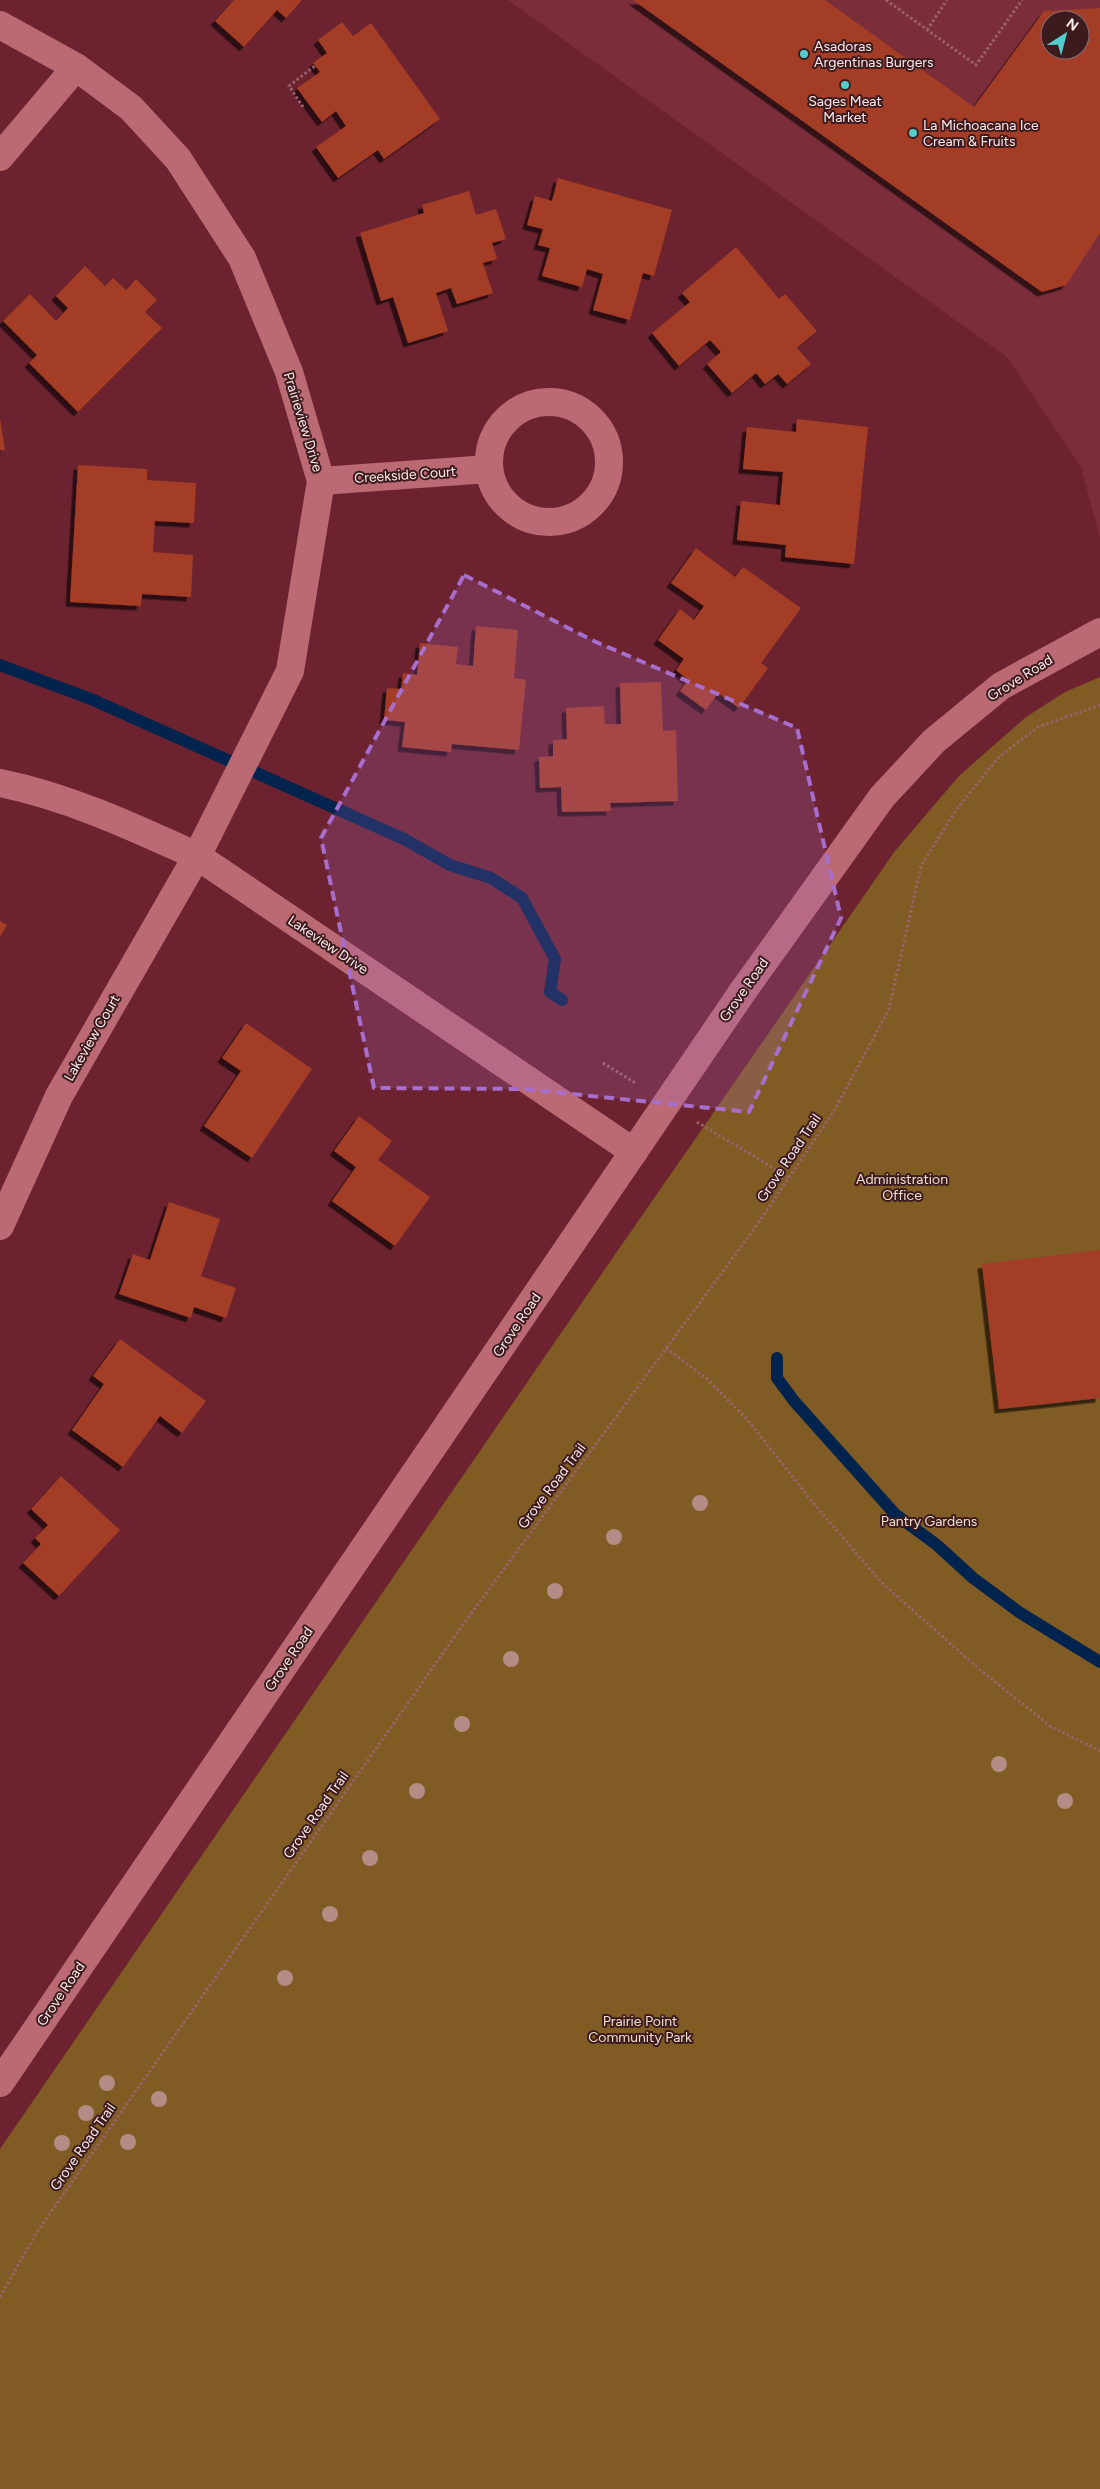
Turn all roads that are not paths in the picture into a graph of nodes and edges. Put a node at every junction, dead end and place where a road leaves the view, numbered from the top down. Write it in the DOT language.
graph roads {
  1 [pos="0,25"];
  2 [pos="76,67"];
  3 [pos="0,158"];
  4 [pos="489,470"];
  5 [pos="321,481"];
  6 [pos="1100,632"];
  7 [pos="0,783"];
  8 [pos="196,856"];
  9 [pos="634,1152"];
  10 [pos="0,1226"];
  11 [pos="0,2083"];
  1 -- 2 [label="street, Prairieview Drive"];
  2 -- 3 [label="street"];
  2 -- 5 [label="street, Prairieview Drive"];
  4 -- 4 [label="street"];
  4 -- 5 [label="street, Creekside Court"];
  5 -- 8 [label="street, Prairieview Drive"];
  6 -- 9 [label="street, Grove Road"];
  7 -- 8 [label="street, Lakeview Drive"];
  8 -- 9 [label="street, Lakeview Drive"];
  8 -- 10 [label="street, Lakeview Court"];
  9 -- 11 [label="street, Grove Road"];
}
